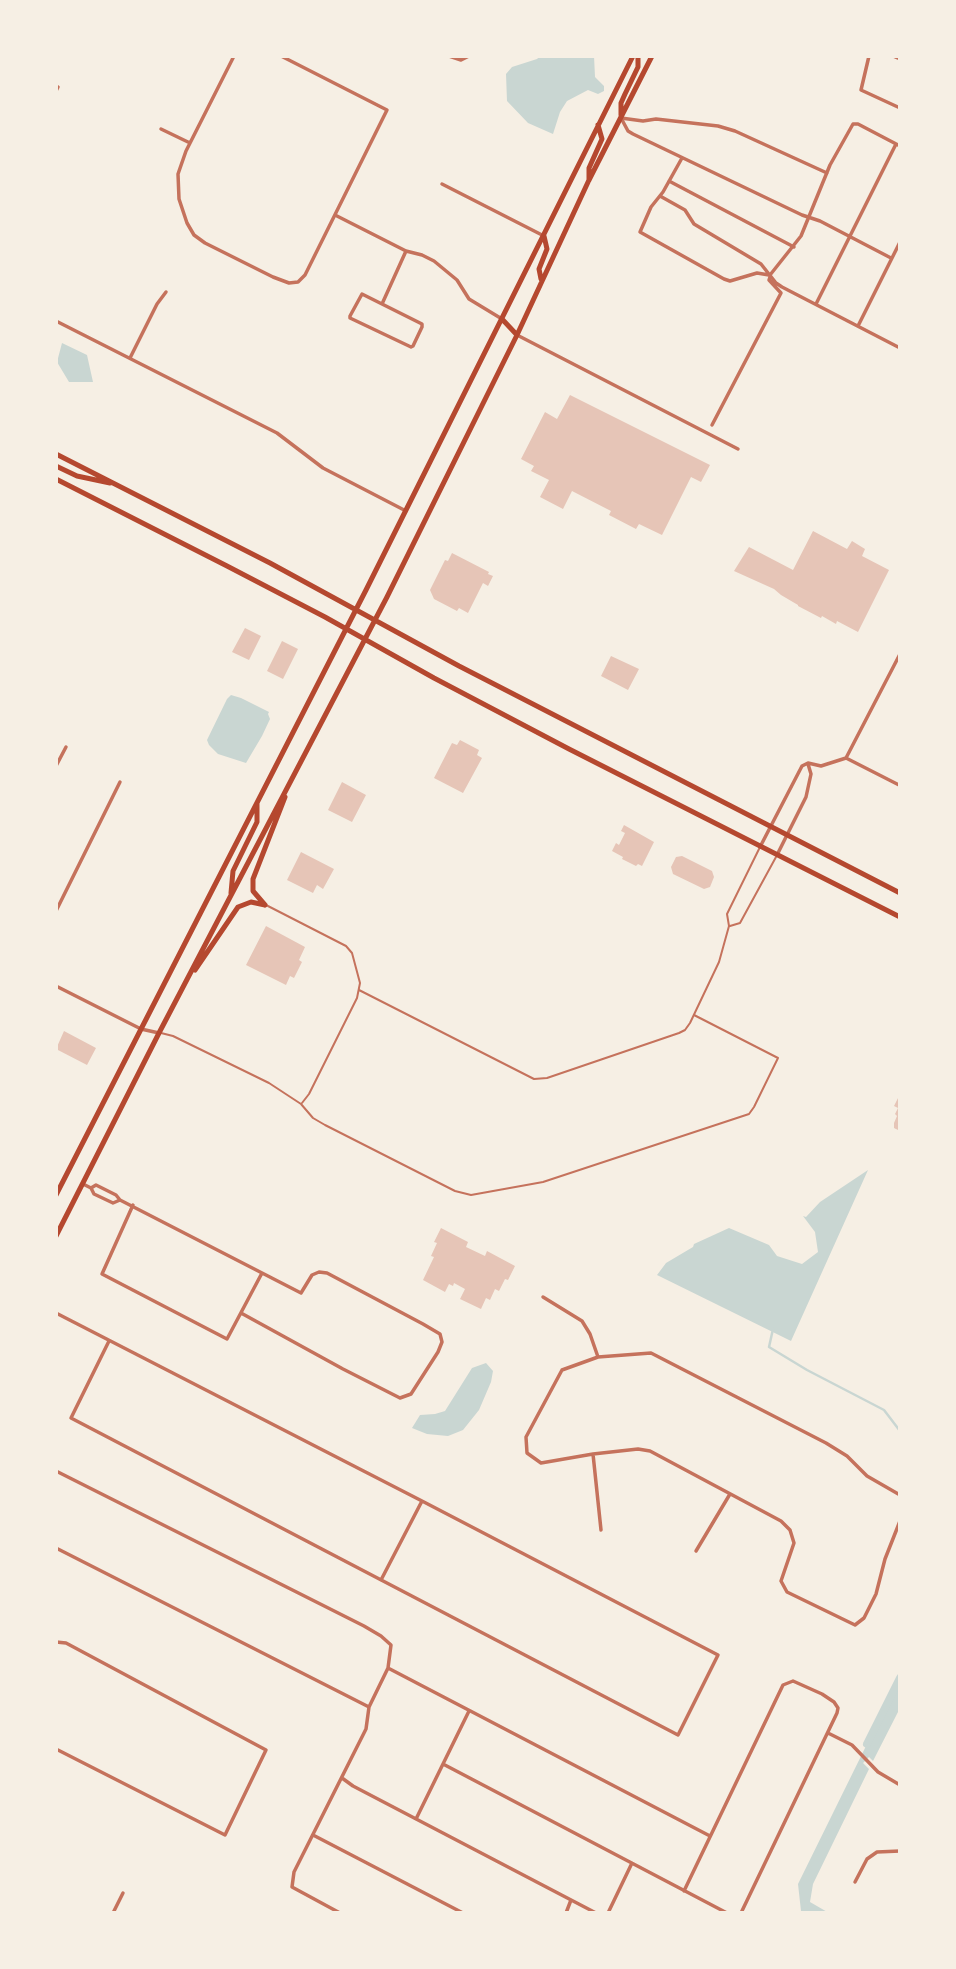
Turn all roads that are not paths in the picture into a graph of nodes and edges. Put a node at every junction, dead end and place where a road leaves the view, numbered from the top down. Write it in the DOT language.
graph roads {
  1 [pos="234,56"];
  2 [pos="281,56"];
  3 [pos="449,56"];
  4 [pos="470,56"];
  5 [pos="633,56"];
  6 [pos="638,56"];
  7 [pos="652,56"];
  8 [pos="869,56"];
  9 [pos="893,56"];
  10 [pos="900,60"];
  11 [pos="900,108"];
  12 [pos="621,118"];
  13 [pos="598,125"];
  14 [pos="160,129"];
  15 [pos="190,143"];
  16 [pos="898,145"];
  17 [pos="682,158"];
  18 [pos="827,173"];
  19 [pos="589,180"];
  20 [pos="669,181"];
  21 [pos="442,184"];
  22 [pos="660,196"];
  23 [pos="335,215"];
  24 [pos="809,216"];
  25 [pos="544,236"];
  26 [pos="850,236"];
  27 [pos="900,242"];
  28 [pos="794,247"];
  29 [pos="406,251"];
  30 [pos="891,258"];
  31 [pos="770,275"];
  32 [pos="541,281"];
  33 [pos="166,292"];
  34 [pos="382,304"];
  35 [pos="816,304"];
  36 [pos="502,319"];
  37 [pos="56,321"];
  38 [pos="858,327"];
  39 [pos="517,335"];
  40 [pos="900,348"];
  41 [pos="130,358"];
  42 [pos="712,425"];
  43 [pos="738,449"];
  44 [pos="56,454"];
  45 [pos="56,466"];
  46 [pos="56,479"];
  47 [pos="116,485"];
  48 [pos="406,511"];
  49 [pos="356,609"];
  50 [pos="375,620"];
  51 [pos="346,628"];
  52 [pos="365,639"];
  53 [pos="900,654"];
  54 [pos="66,747"];
  55 [pos="846,758"];
  56 [pos="808,764"];
  57 [pos="56,766"];
  58 [pos="294,774"];
  59 [pos="120,782"];
  60 [pos="900,782"];
  61 [pos="257,801"];
  62 [pos="771,828"];
  63 [pos="787,837"];
  64 [pos="760,847"];
  65 [pos="777,855"];
  66 [pos="900,893"];
  67 [pos="231,896"];
  68 [pos="265,905"];
  69 [pos="56,911"];
  70 [pos="900,917"];
  71 [pos="729,926"];
  72 [pos="56,986"];
  73 [pos="182,990"];
  74 [pos="359,990"];
  75 [pos="694,1015"];
  76 [pos="141,1029"];
  77 [pos="159,1033"];
  78 [pos="301,1104"];
  79 [pos="83,1184"];
  80 [pos="92,1188"];
  81 [pos="112,1193"];
  82 [pos="56,1195"];
  83 [pos="120,1200"];
  84 [pos="108,1201"];
  85 [pos="133,1205"];
  86 [pos="56,1236"];
  87 [pos="262,1273"];
  88 [pos="543,1297"];
  89 [pos="56,1313"];
  90 [pos="241,1313"];
  91 [pos="109,1341"];
  92 [pos="598,1357"];
  93 [pos="593,1454"];
  94 [pos="56,1471"];
  95 [pos="730,1494"];
  96 [pos="900,1495"];
  97 [pos="422,1501"];
  98 [pos="900,1521"];
  99 [pos="601,1530"];
  100 [pos="56,1548"];
  101 [pos="696,1551"];
  102 [pos="381,1580"];
  103 [pos="56,1642"];
  104 [pos="387,1668"];
  105 [pos="369,1707"];
  106 [pos="469,1712"];
  107 [pos="828,1733"];
  108 [pos="56,1749"];
  109 [pos="443,1765"];
  110 [pos="341,1777"];
  111 [pos="900,1785"];
  112 [pos="416,1819"];
  113 [pos="313,1835"];
  114 [pos="710,1836"];
  115 [pos="900,1851"];
  116 [pos="632,1863"];
  117 [pos="855,1882"];
  118 [pos="684,1891"];
  119 [pos="123,1893"];
  120 [pos="571,1900"];
  121 [pos="113,1913"];
  122 [pos="340,1913"];
  123 [pos="463,1913"];
  124 [pos="566,1913"];
  125 [pos="596,1913"];
  126 [pos="608,1913"];
  127 [pos="727,1913"];
  128 [pos="741,1913"];
  1 -- 15 [label="street"];
  2 -- 23 [label="street"];
  3 -- 4 [label="street"];
  5 -- 13 [label="main road"];
  6 -- 12 [label="main road"];
  7 -- 12 [label="main road"];
  8 -- 11 [label="street"];
  9 -- 10 [label="street"];
  12 -- 17 [label="street"];
  12 -- 18 [label="street"];
  12 -- 19 [label="main road"];
  13 -- 19 [label="main road"];
  13 -- 25 [label="main road"];
  14 -- 15 [label="street"];
  15 -- 23 [label="street"];
  16 -- 18 [label="street"];
  16 -- 26 [label="street"];
  17 -- 20 [label="street"];
  17 -- 24 [label="street"];
  18 -- 24 [label="street"];
  19 -- 32 [label="main road"];
  20 -- 22 [label="street"];
  20 -- 28 [label="street"];
  21 -- 25 [label="street"];
  22 -- 31 [label="street"];
  22 -- 31 [label="street"];
  23 -- 29 [label="street"];
  24 -- 26 [label="street"];
  24 -- 28 [label="street"];
  25 -- 32 [label="main road"];
  25 -- 36 [label="main road"];
  26 -- 30 [label="street"];
  26 -- 35 [label="street"];
  27 -- 30 [label="street"];
  28 -- 31 [label="street"];
  29 -- 34 [label="street"];
  29 -- 36 [label="street"];
  30 -- 38 [label="street"];
  31 -- 35 [label="street"];
  31 -- 42 [label="street"];
  32 -- 39 [label="main road"];
  33 -- 41 [label="street"];
  34 -- 34 [label="street"];
  35 -- 38 [label="street"];
  36 -- 39 [label="main road"];
  36 -- 48 [label="main road"];
  37 -- 41 [label="street"];
  38 -- 40 [label="street"];
  39 -- 43 [label="street"];
  39 -- 50 [label="main road"];
  41 -- 48 [label="street"];
  44 -- 47 [label="main road"];
  45 -- 47 [label="main road"];
  46 -- 51 [label="main road"];
  47 -- 49 [label="main road"];
  48 -- 49 [label="main road"];
  49 -- 50 [label="main road"];
  49 -- 51 [label="main road"];
  50 -- 52 [label="main road"];
  50 -- 62 [label="main road"];
  51 -- 52 [label="main road"];
  51 -- 61 [label="main road"];
  52 -- 58 [label="main road"];
  52 -- 64 [label="main road"];
  53 -- 55 [label="street"];
  54 -- 57 [label="street"];
  55 -- 56 [label="street"];
  55 -- 60 [label="street"];
  56 -- 62 [label="street"];
  56 -- 63 [label="street"];
  58 -- 67 [label="main road"];
  58 -- 68 [label="main road"];
  59 -- 69 [label="street"];
  61 -- 67 [label="main road"];
  61 -- 76 [label="main road"];
  62 -- 63 [label="main road"];
  62 -- 64 [label="street"];
  63 -- 65 [label="street"];
  63 -- 66 [label="main road"];
  64 -- 65 [label="main road"];
  64 -- 71 [label="lane"];
  65 -- 70 [label="main road"];
  65 -- 71 [label="lane"];
  67 -- 73 [label="main road"];
  68 -- 73 [label="main road"];
  68 -- 74 [label="lane"];
  71 -- 75 [label="lane"];
  72 -- 76 [label="street"];
  73 -- 77 [label="main road"];
  74 -- 75 [label="lane"];
  74 -- 78 [label="lane"];
  75 -- 78 [label="lane"];
  76 -- 77 [label="street"];
  76 -- 82 [label="main road"];
  77 -- 78 [label="lane"];
  77 -- 79 [label="main road"];
  79 -- 80 [label="street"];
  79 -- 86 [label="main road"];
  80 -- 81 [label="street"];
  80 -- 84 [label="street"];
  81 -- 83 [label="street"];
  81 -- 84 [label="street"];
  83 -- 84 [label="street"];
  83 -- 85 [label="street"];
  85 -- 87 [label="street"];
  85 -- 90 [label="street"];
  87 -- 90 [label="street"];
  87 -- 90 [label="street"];
  88 -- 92 [label="street"];
  89 -- 91 [label="street"];
  91 -- 97 [label="street"];
  91 -- 102 [label="street"];
  92 -- 93 [label="street"];
  92 -- 96 [label="street"];
  93 -- 95 [label="street"];
  93 -- 99 [label="street"];
  94 -- 104 [label="street"];
  95 -- 98 [label="street"];
  95 -- 101 [label="street"];
  97 -- 102 [label="street"];
  97 -- 102 [label="street"];
  100 -- 105 [label="street"];
  103 -- 108 [label="street"];
  104 -- 105 [label="street"];
  104 -- 106 [label="street"];
  105 -- 110 [label="street"];
  106 -- 109 [label="street"];
  106 -- 114 [label="street"];
  107 -- 111 [label="street"];
  107 -- 114 [label="street"];
  107 -- 128 [label="street"];
  109 -- 112 [label="street"];
  109 -- 116 [label="street"];
  110 -- 112 [label="street"];
  110 -- 113 [label="street"];
  112 -- 120 [label="street"];
  113 -- 122 [label="street"];
  113 -- 123 [label="street"];
  114 -- 118 [label="street"];
  115 -- 117 [label="street"];
  116 -- 118 [label="street"];
  116 -- 126 [label="street"];
  118 -- 127 [label="street"];
  119 -- 121 [label="street"];
  120 -- 124 [label="street"];
  120 -- 125 [label="street"];
}
